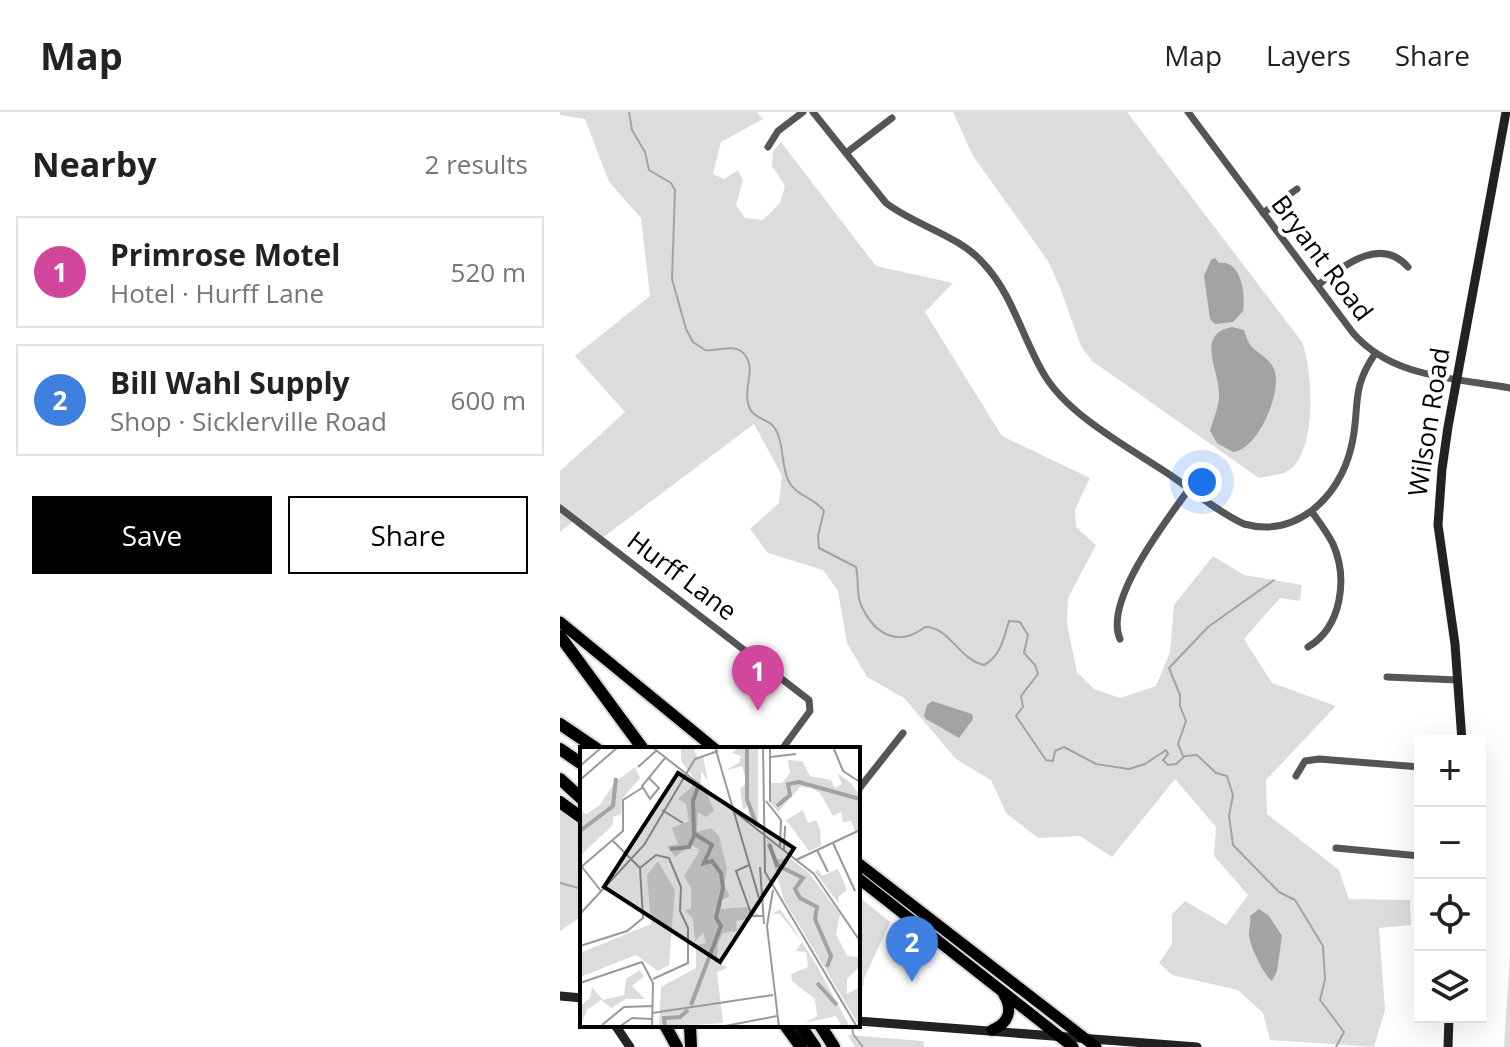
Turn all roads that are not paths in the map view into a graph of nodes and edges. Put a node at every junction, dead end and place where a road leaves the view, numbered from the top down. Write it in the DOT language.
graph roads {
  1 [pos="803,112"];
  2 [pos="813,112"];
  3 [pos="1188,112"];
  4 [pos="1506,112"];
  5 [pos="892,118"];
  6 [pos="768,147"];
  7 [pos="846,153"];
  8 [pos="1297,189"];
  9 [pos="1263,213"];
  10 [pos="1408,267"];
  11 [pos="1318,285"];
  12 [pos="1375,354"];
  13 [pos="1458,379"];
  14 [pos="1510,388"];
  15 [pos="1189,489"];
  16 [pos="560,508"];
  17 [pos="1312,512"];
  18 [pos="560,622"];
  19 [pos="560,636"];
  20 [pos="1120,639"];
  21 [pos="1308,647"];
  22 [pos="1387,677"];
  23 [pos="1458,680"];
  24 [pos="607,698"];
  25 [pos="560,724"];
  26 [pos="903,733"];
  27 [pos="1462,735"];
  28 [pos="594,747"];
  29 [pos="642,747"];
  30 [pos="650,747"];
  31 [pos="713,747"];
  32 [pos="783,747"];
  33 [pos="560,749"];
  34 [pos="580,763"];
  35 [pos="1414,767"];
  36 [pos="1296,776"];
  37 [pos="560,779"];
  38 [pos="860,787"];
  39 [pos="580,797"];
  40 [pos="560,802"];
  41 [pos="580,817"];
  42 [pos="1336,848"];
  43 [pos="1414,855"];
  44 [pos="860,865"];
  45 [pos="860,879"];
  46 [pos="916,917"];
  47 [pos="1002,991"];
  48 [pos="560,996"];
  49 [pos="580,998"];
  50 [pos="860,1021"];
  51 [pos="1449,1023"];
  52 [pos="616,1027"];
  53 [pos="785,1027"];
  54 [pos="786,1027"];
  55 [pos="802,1027"];
  56 [pos="668,1028"];
  57 [pos="822,1028"];
  58 [pos="992,1030"];
  59 [pos="1056,1034"];
  60 [pos="1091,1043"];
  61 [pos="630,1047"];
  62 [pos="677,1047"];
  63 [pos="794,1047"];
  64 [pos="801,1047"];
  65 [pos="815,1047"];
  66 [pos="834,1047"];
  67 [pos="1073,1047"];
  68 [pos="1197,1047"];
  69 [pos="1448,1047"];
  1 -- 6 [label="street"];
  2 -- 7 [label="street"];
  3 -- 9 [label="street, Bryant Road"];
  4 -- 13 [label="street, Wilson Road"];
  5 -- 7 [label="street"];
  7 -- 15 [label="street"];
  8 -- 9 [label="street"];
  9 -- 11 [label="street, Bryant Road"];
  10 -- 11 [label="street"];
  11 -- 12 [label="street, Bryant Road"];
  12 -- 13 [label="street, Bryant Road"];
  12 -- 17 [label="street"];
  13 -- 14 [label="street, Bryant Road"];
  13 -- 23 [label="street, Wilson Road"];
  15 -- 17 [label="street"];
  15 -- 20 [label="street"];
  16 -- 32 [label="street, Hurff Lane"];
  17 -- 21 [label="street"];
  18 -- 31 [label="main road"];
  19 -- 24 [label="highway"];
  22 -- 23 [label="street"];
  23 -- 27 [label="street, Wilson Road"];
  24 -- 29 [label="highway"];
  24 -- 30 [label="highway"];
  25 -- 28 [label="highway"];
  26 -- 38 [label="street"];
  33 -- 34 [label="highway"];
  35 -- 36 [label="street"];
  37 -- 39 [label="highway"];
  40 -- 41 [label="highway"];
  42 -- 43 [label="street"];
  44 -- 46 [label="main road"];
  45 -- 46 [label="main road"];
  46 -- 47 [label="main road"];
  46 -- 60 [label="main road"];
  47 -- 58 [label="main road"];
  47 -- 59 [label="main road"];
  48 -- 49 [label="street"];
  50 -- 58 [label="street"];
  51 -- 69 [label="street"];
  52 -- 61 [label="street"];
  53 -- 63 [label="highway"];
  54 -- 64 [label="highway"];
  55 -- 65 [label="highway"];
  56 -- 62 [label="highway"];
  57 -- 66 [label="highway"];
  58 -- 59 [label="street"];
  59 -- 60 [label="street"];
  59 -- 67 [label="main road"];
  60 -- 68 [label="street"];
}
